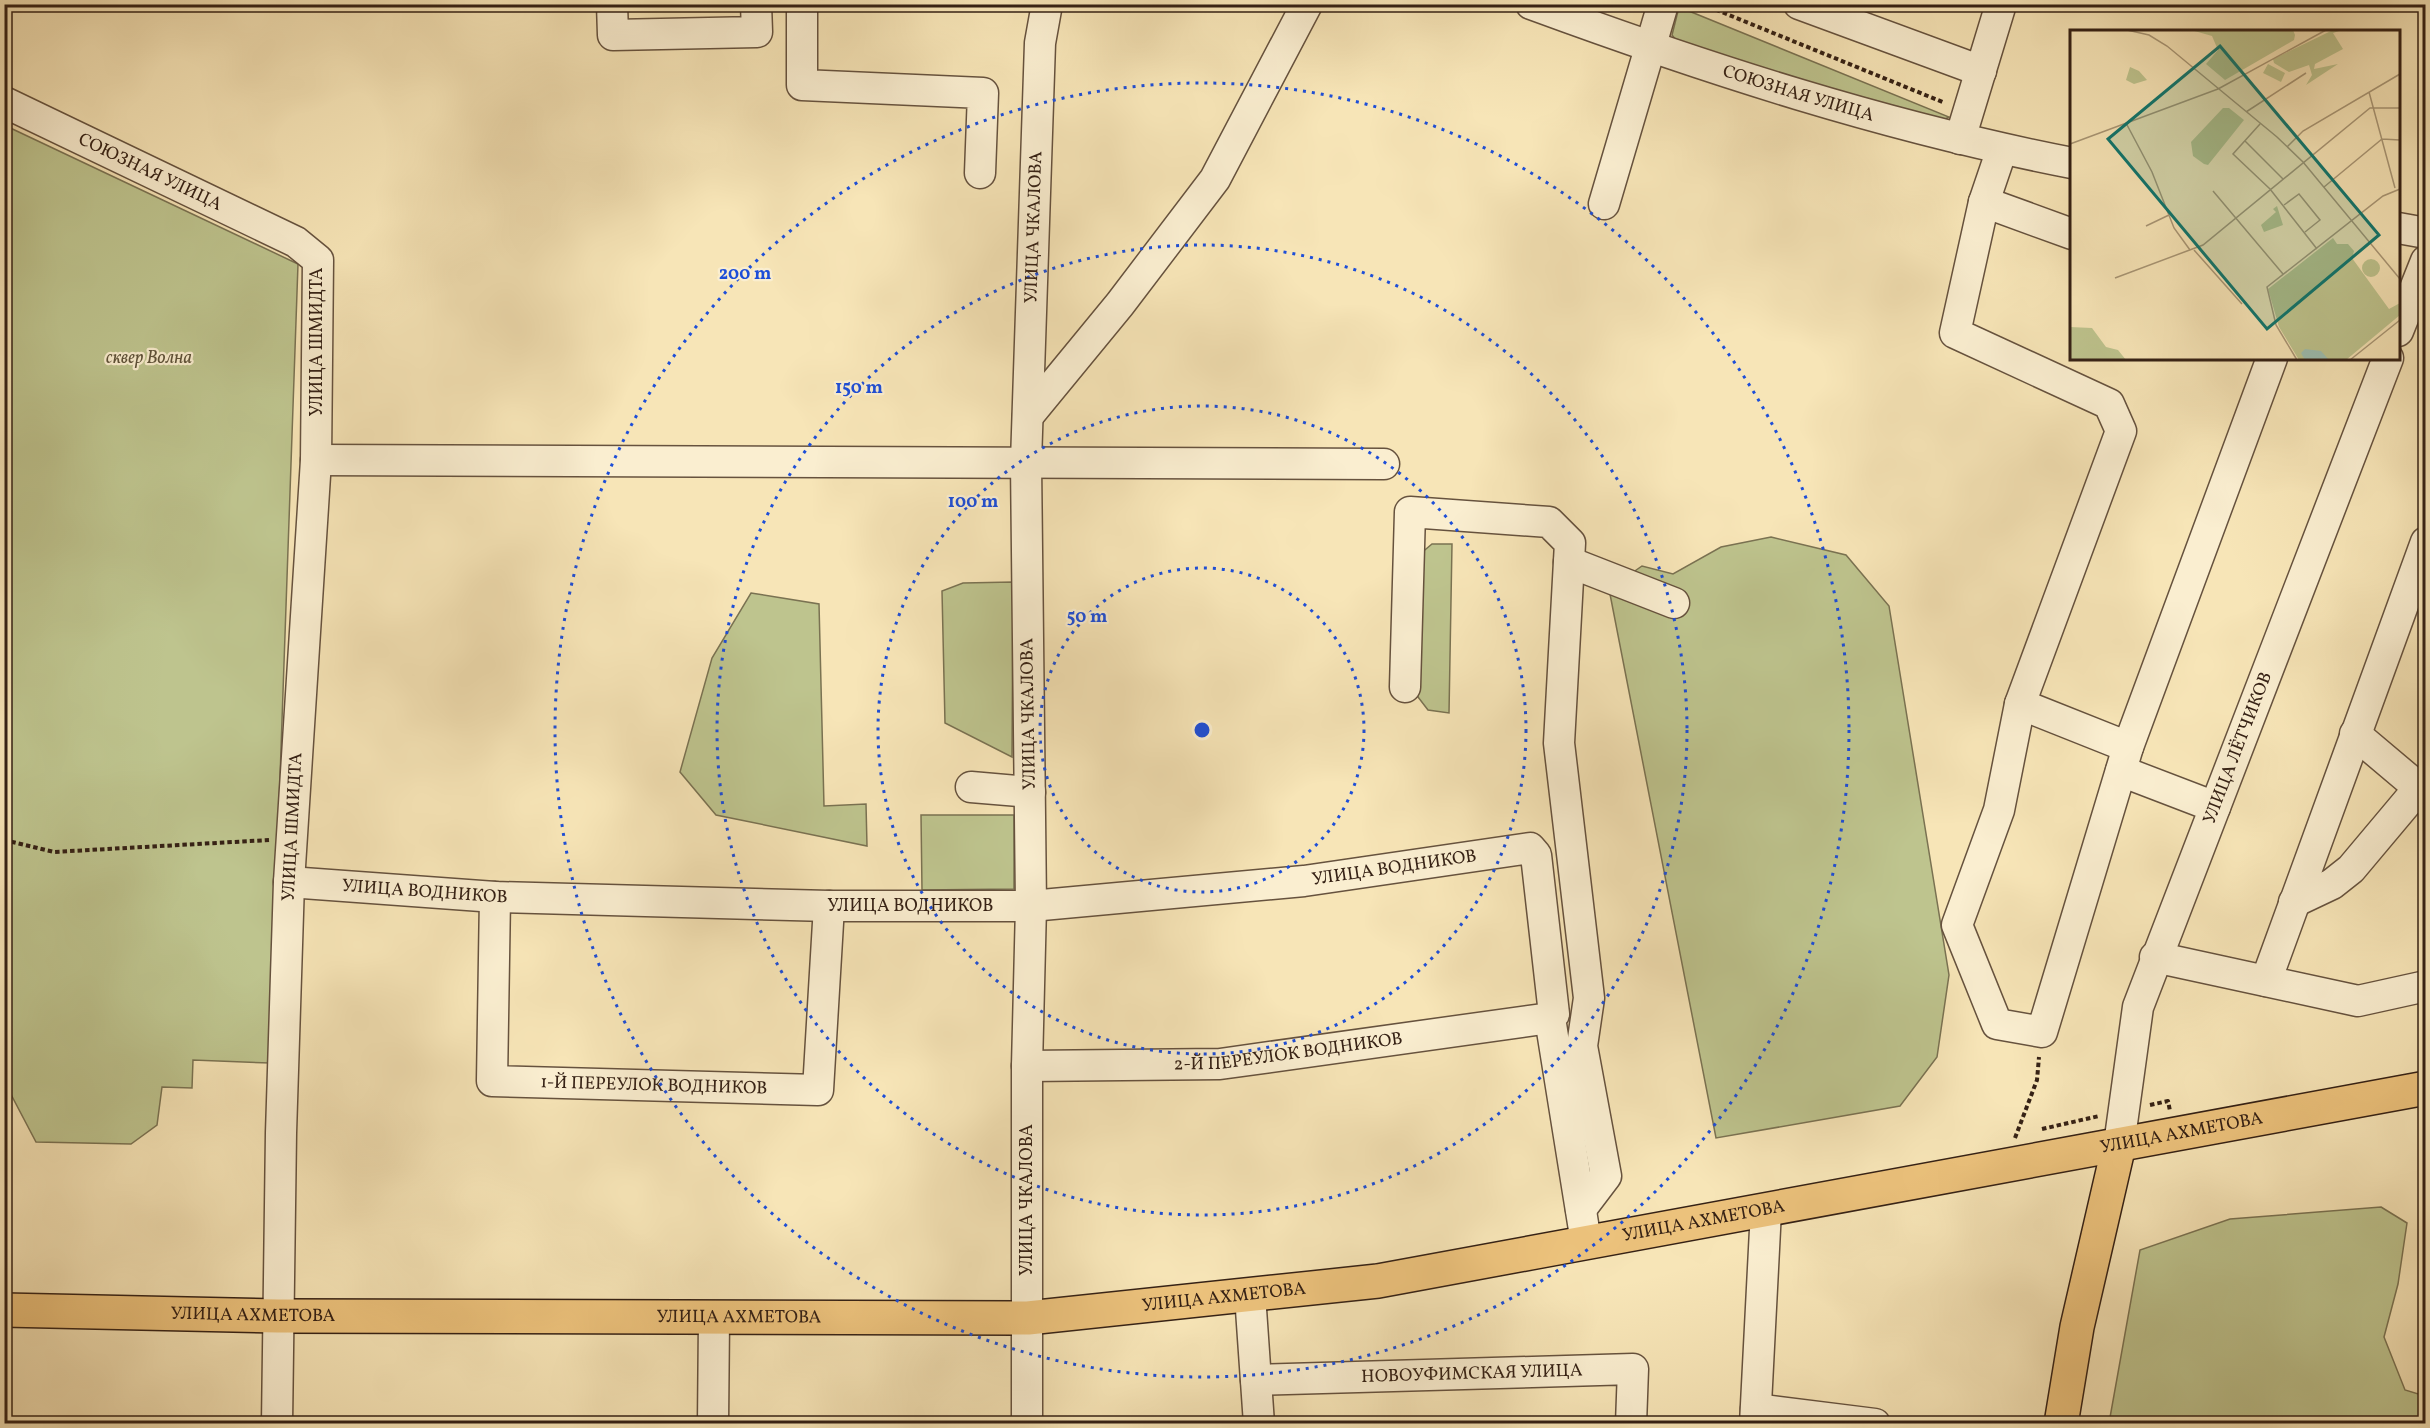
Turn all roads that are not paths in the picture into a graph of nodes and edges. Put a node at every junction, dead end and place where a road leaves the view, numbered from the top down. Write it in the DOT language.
graph roads {
  1 [pos="612,4"];
  2 [pos="756,4"];
  3 [pos="802,4"];
  4 [pos="1047,4"];
  5 [pos="1307,4"];
  6 [pos="1531,4"];
  7 [pos="1663,4"];
  8 [pos="1799,4"];
  9 [pos="2001,4"];
  10 [pos="1650,48"];
  11 [pos="1981,71"];
  12 [pos="4,102"];
  13 [pos="1964,125"];
  14 [pos="2002,149"];
  15 [pos="2070,163"];
  16 [pos="980,173"];
  17 [pos="1984,202"];
  18 [pos="1604,204"];
  19 [pos="2400,228"];
  20 [pos="2426,232"];
  21 [pos="2070,233"];
  22 [pos="296,242"];
  23 [pos="2426,261"];
  24 [pos="2400,326"];
  25 [pos="2271,360"];
  26 [pos="2387,360"];
  27 [pos="1028,416"];
  28 [pos="316,460"];
  29 [pos="1026,462"];
  30 [pos="1384,464"];
  31 [pos="2426,542"];
  32 [pos="1569,562"];
  33 [pos="1674,603"];
  34 [pos="1405,687"];
  35 [pos="2020,704"];
  36 [pos="2355,734"];
  37 [pos="2124,759"];
  38 [pos="971,787"];
  39 [pos="2422,787"];
  40 [pos="1030,792"];
  41 [pos="2215,807"];
  42 [pos="289,882"];
  43 [pos="495,897"];
  44 [pos="2294,902"];
  45 [pos="829,906"];
  46 [pos="1031,906"];
  47 [pos="2156,957"];
  48 [pos="2266,981"];
  49 [pos="2426,986"];
  50 [pos="1550,1018"];
  51 [pos="1027,1066"];
  52 [pos="2426,1088"];
  53 [pos="2119,1145"];
  54 [pos="1581,1209"];
  55 [pos="1766,1210"];
  56 [pos="1586,1242"];
  57 [pos="1250,1295"];
  58 [pos="4,1310"];
  59 [pos="278,1316"];
  60 [pos="1028,1318"];
  61 [pos="714,1319"];
  62 [pos="1256,1380"];
  63 [pos="1755,1416"];
  64 [pos="277,1424"];
  65 [pos="713,1424"];
  66 [pos="1027,1424"];
  67 [pos="1259,1424"];
  68 [pos="1631,1424"];
  69 [pos="1875,1424"];
  70 [pos="2061,1424"];
  1 -- 2 [label="street"];
  3 -- 16 [label="street"];
  4 -- 27 [label="street, УЛИЦА ЧКАЛОВА"];
  5 -- 27 [label="street"];
  6 -- 10 [label="street, СОЮЗНАЯ УЛИЦА"];
  7 -- 10 [label="street"];
  8 -- 11 [label="street"];
  9 -- 11 [label="street"];
  10 -- 13 [label="street, СОЮЗНАЯ УЛИЦА"];
  10 -- 18 [label="street"];
  11 -- 13 [label="street"];
  12 -- 22 [label="street, СОЮЗНАЯ УЛИЦА"];
  13 -- 14 [label="street, СОЮЗНАЯ УЛИЦА"];
  14 -- 15 [label="street, СОЮЗНАЯ УЛИЦА"];
  14 -- 17 [label="street"];
  17 -- 21 [label="street"];
  17 -- 35 [label="street"];
  19 -- 20 [label="street"];
  22 -- 28 [label="street, УЛИЦА ШМИДТА"];
  23 -- 24 [label="street"];
  25 -- 37 [label="street"];
  26 -- 41 [label="street, УЛИЦА ЛЁТЧИКОВ"];
  27 -- 29 [label="street, УЛИЦА ЧКАЛОВА"];
  28 -- 29 [label="street"];
  28 -- 42 [label="street, УЛИЦА ШМИДТА"];
  29 -- 30 [label="street"];
  29 -- 40 [label="street, УЛИЦА ЧКАЛОВА"];
  31 -- 36 [label="street"];
  32 -- 33 [label="street"];
  32 -- 34 [label="street"];
  32 -- 54 [label="street"];
  35 -- 37 [label="street"];
  35 -- 37 [label="street"];
  36 -- 39 [label="street"];
  36 -- 44 [label="street"];
  37 -- 41 [label="street"];
  38 -- 40 [label="street"];
  39 -- 44 [label="street"];
  40 -- 46 [label="street, УЛИЦА ЧКАЛОВА"];
  41 -- 47 [label="street, УЛИЦА ЛЁТЧИКОВ"];
  42 -- 43 [label="street, УЛИЦА ВОДНИКОВ"];
  42 -- 59 [label="street, УЛИЦА ШМИДТА"];
  43 -- 45 [label="street, УЛИЦА ВОДНИКОВ"];
  43 -- 45 [label="street, 1-Й ПЕРЕУЛОК ВОДНИКОВ"];
  44 -- 48 [label="street"];
  45 -- 46 [label="street, УЛИЦА ВОДНИКОВ"];
  46 -- 50 [label="street, УЛИЦА ВОДНИКОВ"];
  46 -- 51 [label="street, УЛИЦА ЧКАЛОВА"];
  47 -- 48 [label="street"];
  47 -- 53 [label="street, УЛИЦА ЛЁТЧИКОВ"];
  48 -- 49 [label="street"];
  50 -- 51 [label="street, 2-Й ПЕРЕУЛОК ВОДНИКОВ"];
  50 -- 54 [label="street"];
  51 -- 60 [label="street, УЛИЦА ЧКАЛОВА"];
  52 -- 53 [label="main road, УЛИЦА АХМЕТОВА"];
  53 -- 55 [label="main road, УЛИЦА АХМЕТОВА"];
  53 -- 70 [label="main road"];
  54 -- 56 [label="street"];
  55 -- 56 [label="main road, УЛИЦА АХМЕТОВА"];
  55 -- 63 [label="street"];
  56 -- 57 [label="main road, УЛИЦА АХМЕТОВА"];
  57 -- 60 [label="main road, УЛИЦА АХМЕТОВА"];
  57 -- 62 [label="street"];
  58 -- 59 [label="main road, УЛИЦА АХМЕТОВА"];
  59 -- 61 [label="main road, УЛИЦА АХМЕТОВА"];
  59 -- 64 [label="street, УЛИЦА ШМИДТА"];
  60 -- 61 [label="main road, УЛИЦА АХМЕТОВА"];
  60 -- 66 [label="street, УЛИЦА ЧКАЛОВА"];
  61 -- 65 [label="street"];
  62 -- 67 [label="street"];
  62 -- 68 [label="street, НОВОУФИМСКАЯ УЛИЦА"];
  63 -- 69 [label="street"];
}
